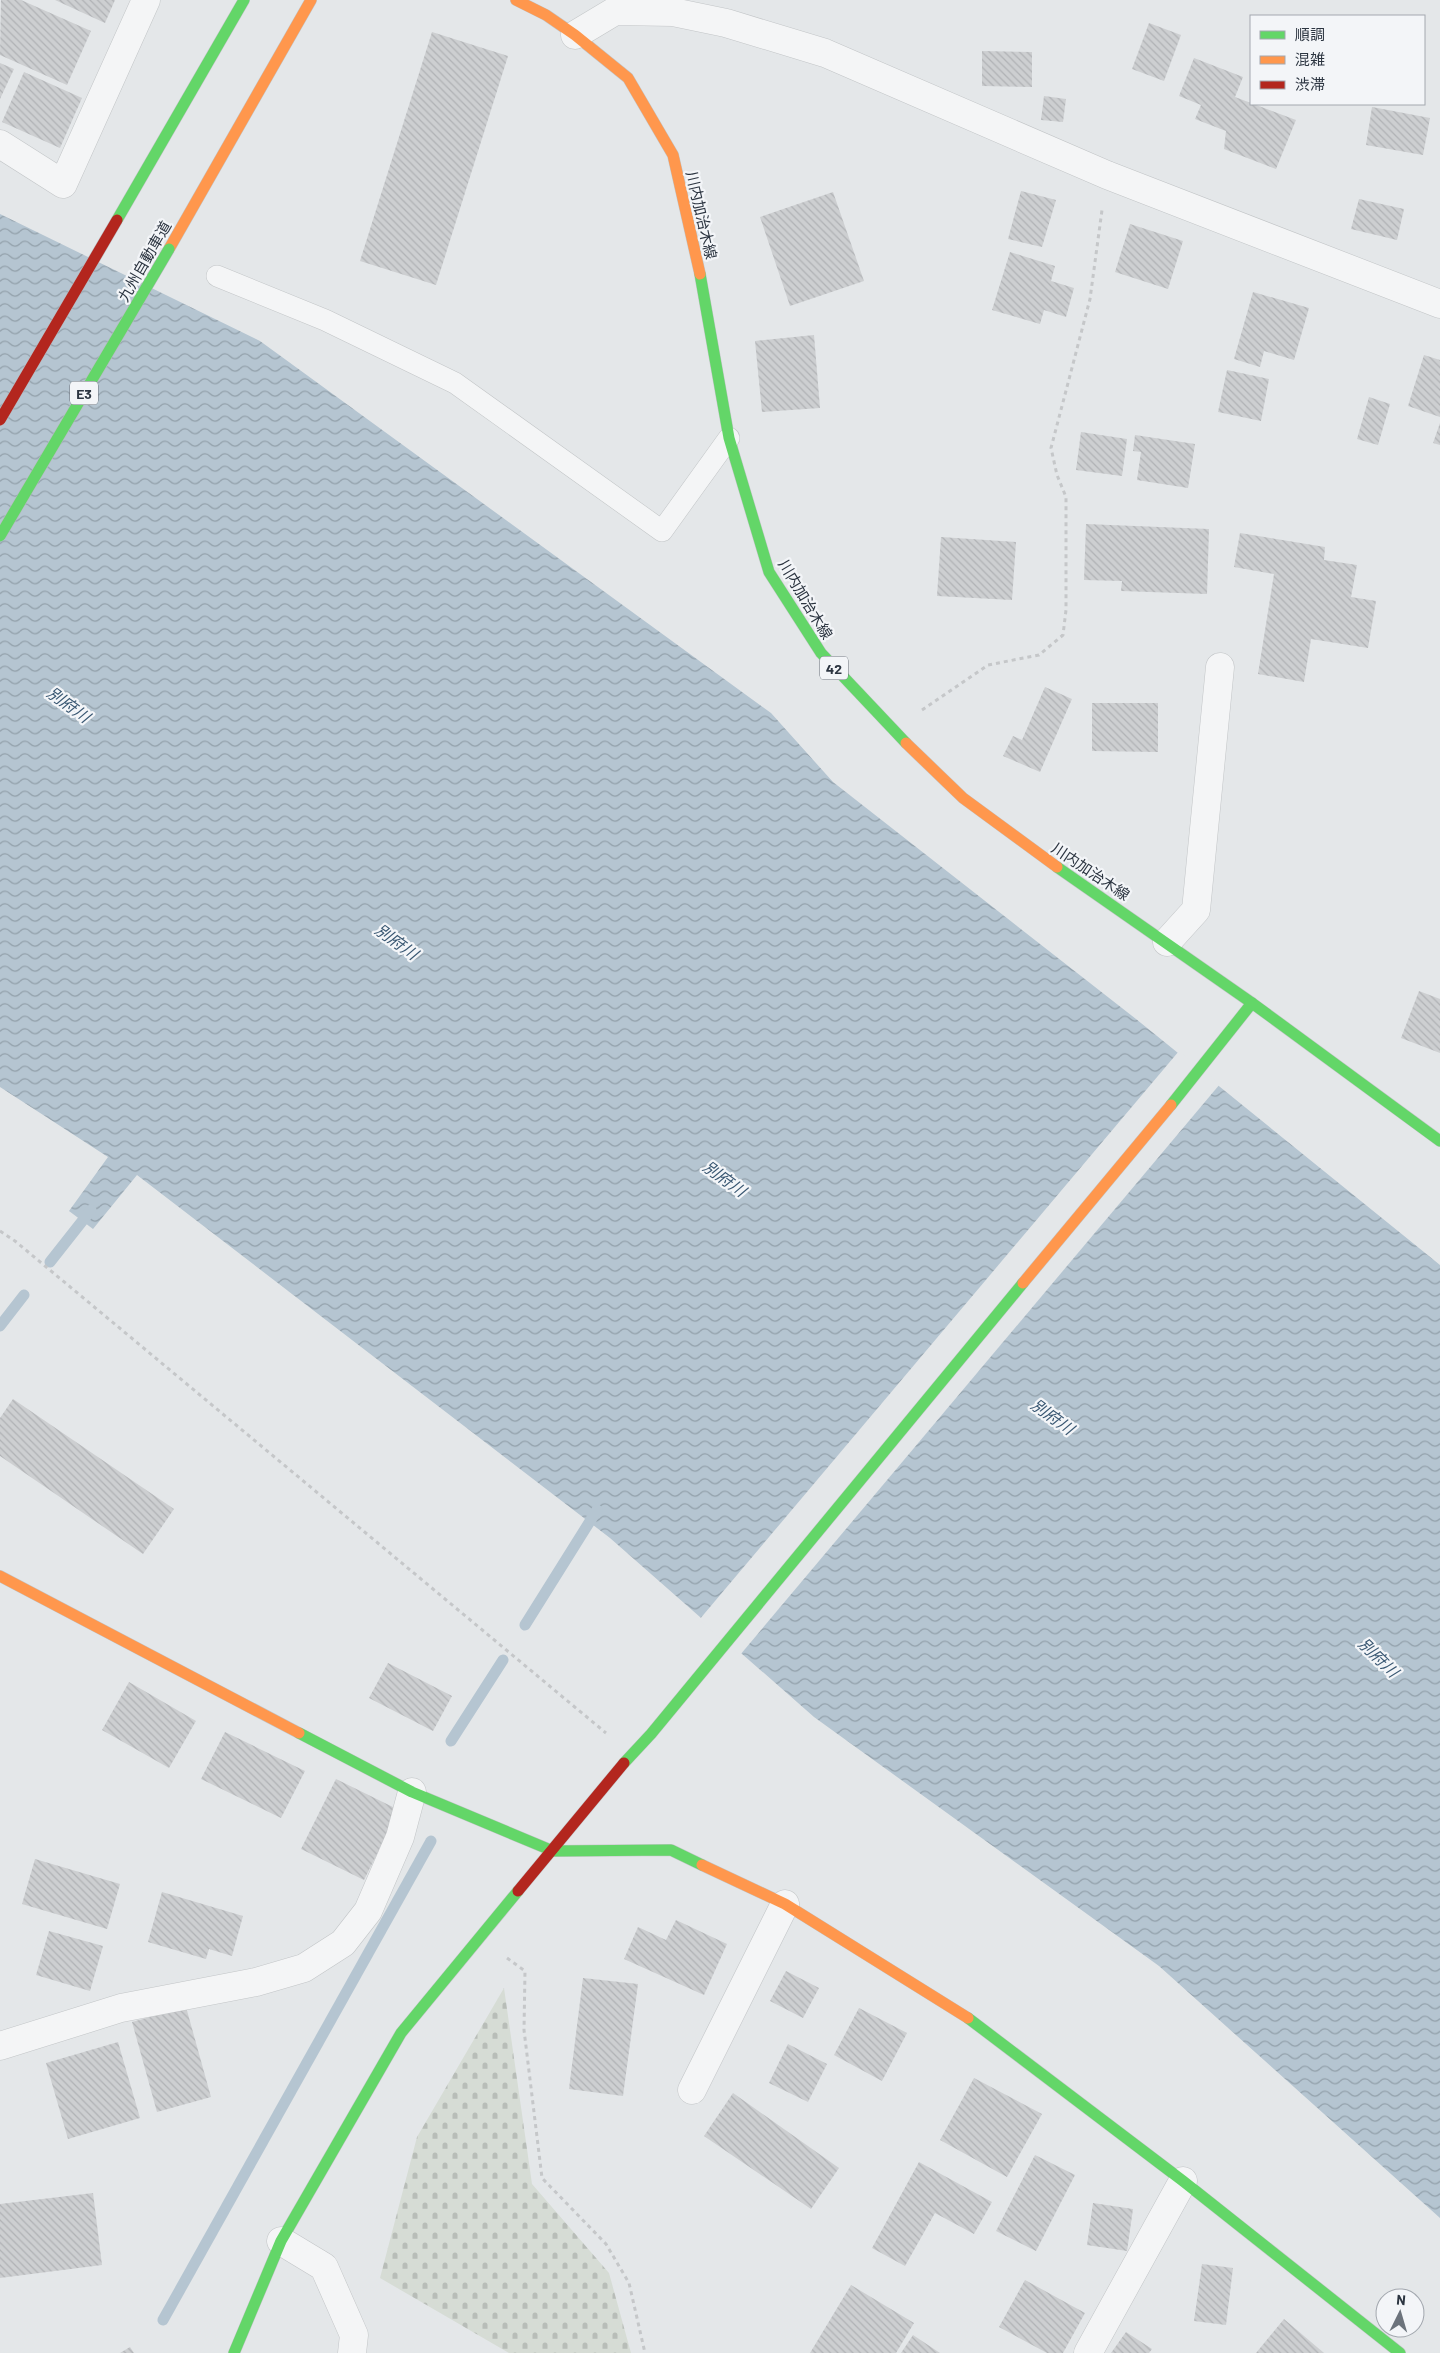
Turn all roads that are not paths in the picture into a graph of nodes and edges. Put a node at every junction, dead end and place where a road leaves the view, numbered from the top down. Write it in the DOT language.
graph roads {
  1 [pos="146,0"];
  2 [pos="244,0"];
  3 [pos="311,0"];
  4 [pos="516,0"];
  5 [pos="575,36"];
  6 [pos="0,144"];
  7 [pos="216,276"];
  8 [pos="1440,304"];
  9 [pos="0,420"];
  10 [pos="729,438"];
  11 [pos="0,536"];
  12 [pos="1220,667"];
  13 [pos="1167,942"];
  14 [pos="1252,1003"];
  15 [pos="1440,1141"];
  16 [pos="0,1576"];
  17 [pos="412,1792"];
  18 [pos="553,1851"];
  19 [pos="785,1904"];
  20 [pos="0,2046"];
  21 [pos="692,2090"];
  22 [pos="1183,2181"];
  23 [pos="281,2241"];
  24 [pos="234,2353"];
  25 [pos="352,2353"];
  26 [pos="1088,2353"];
  27 [pos="1400,2353"];
  1 -- 6 [label="street"];
  2 -- 9 [label="main road, bridge"];
  3 -- 11 [label="main road, 九州自動車道 / E3, bridge"];
  4 -- 5 [label="main road, 川内加治木線 / 42"];
  5 -- 8 [label="street"];
  5 -- 10 [label="main road, 川内加治木線 / 42"];
  7 -- 10 [label="lane"];
  10 -- 13 [label="main road, 川内加治木線 / 42"];
  12 -- 13 [label="street"];
  13 -- 14 [label="main road, 川内加治木線 / 42"];
  14 -- 15 [label="main road, 川内加治木線 / 42"];
  14 -- 18 [label="main road"];
  16 -- 17 [label="main road"];
  17 -- 18 [label="main road"];
  17 -- 20 [label="street"];
  18 -- 19 [label="main road"];
  18 -- 23 [label="main road"];
  19 -- 21 [label="street"];
  19 -- 22 [label="main road"];
  22 -- 26 [label="street"];
  22 -- 27 [label="main road"];
  23 -- 24 [label="main road"];
  23 -- 25 [label="street"];
}
